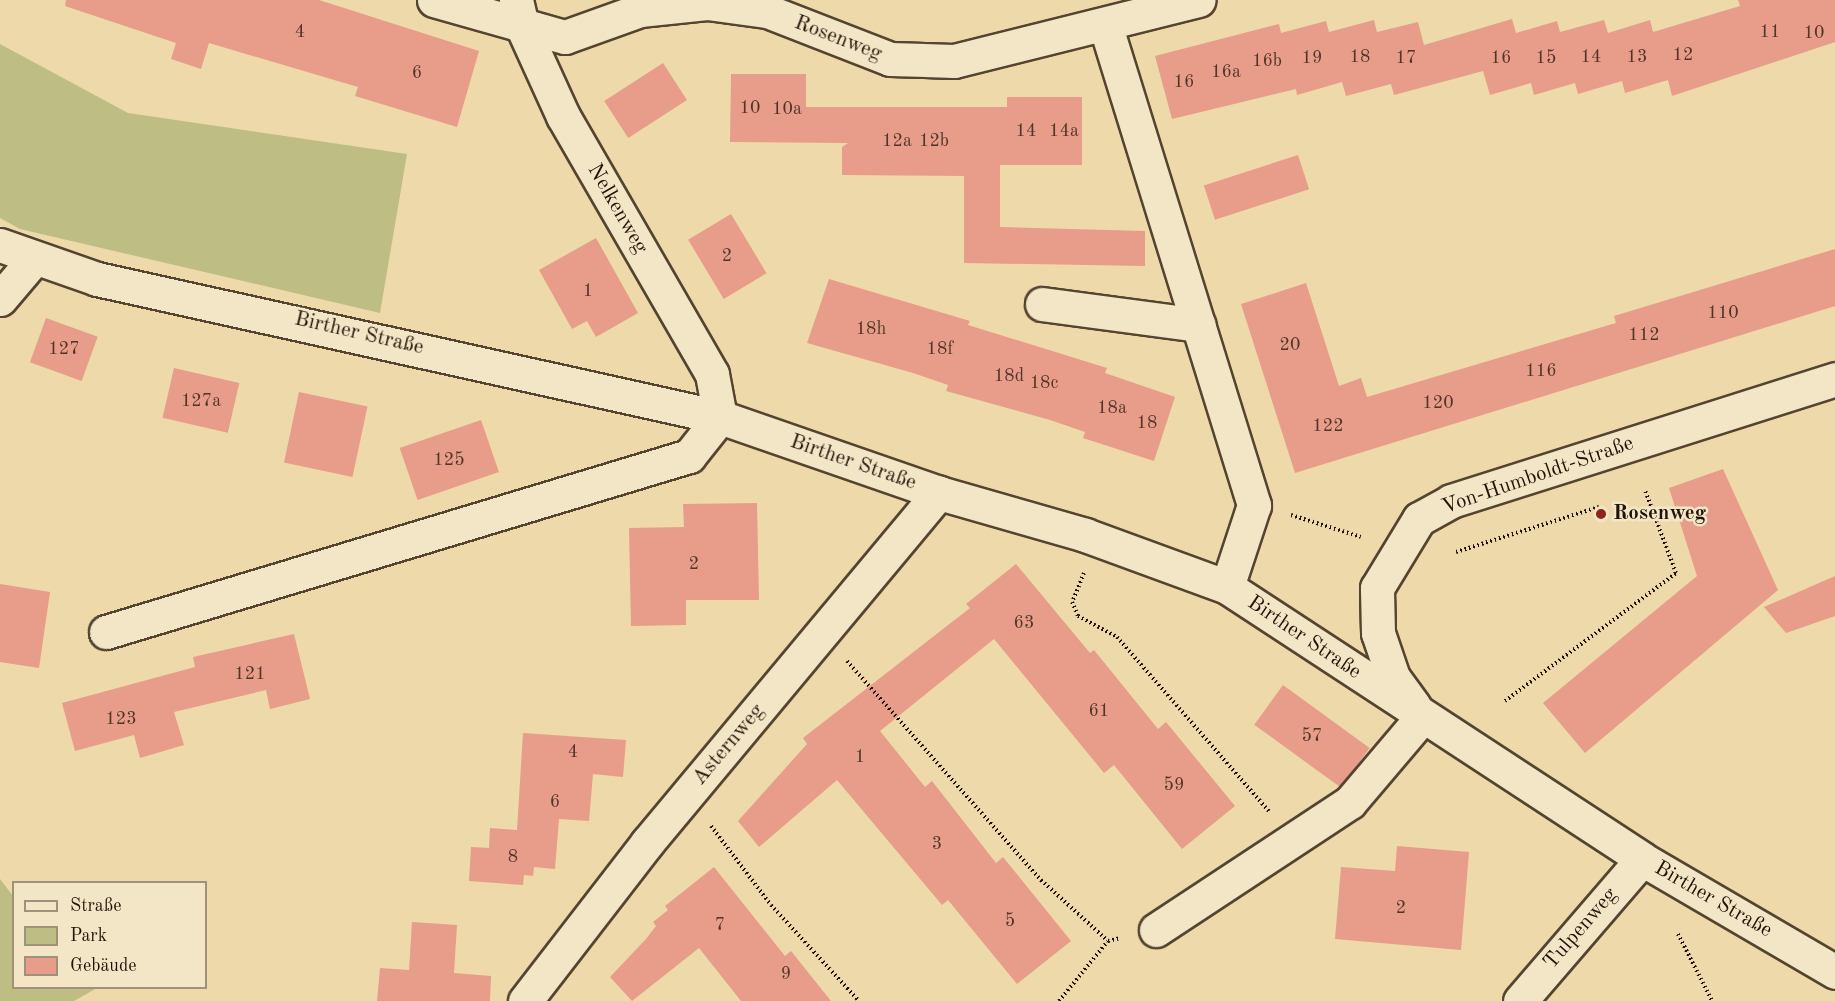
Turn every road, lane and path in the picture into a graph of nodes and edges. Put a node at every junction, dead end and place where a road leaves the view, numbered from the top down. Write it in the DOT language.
graph roads {
  1 [pos="434,0"];
  2 [pos="1198,0"];
  3 [pos="519,13"];
  4 [pos="1105,24"];
  5 [pos="0,245"];
  6 [pos="34,259"];
  7 [pos="0,299"];
  8 [pos="1042,304"];
  9 [pos="1199,325"];
  10 [pos="1835,379"];
  11 [pos="720,417"];
  12 [pos="1645,490"];
  13 [pos="939,493"];
  14 [pos="1599,507"];
  15 [pos="1284,513"];
  16 [pos="1361,537"];
  17 [pos="1456,552"];
  18 [pos="1090,560"];
  19 [pos="1227,587"];
  20 [pos="106,632"];
  21 [pos="844,658"];
  22 [pos="1505,701"];
  23 [pos="1422,717"];
  24 [pos="706,820"];
  25 [pos="1295,841"];
  26 [pos="1642,859"];
  27 [pos="1156,930"];
  28 [pos="1678,934"];
  29 [pos="1108,941"];
  30 [pos="1835,972"];
  31 [pos="525,1001"];
  32 [pos="860,1001"];
  33 [pos="1059,1001"];
  34 [pos="1520,1001"];
  35 [pos="1712,1001"];
  1 -- 3 [label="street, Rosenweg"];
  2 -- 4 [label="street, Rosenweg"];
  3 -- 4 [label="street, Rosenweg"];
  3 -- 11 [label="street, Nelkenweg"];
  4 -- 9 [label="street"];
  5 -- 6 [label="street, Birther Straße"];
  6 -- 7 [label="street"];
  6 -- 11 [label="street, Birther Straße"];
  8 -- 9 [label="street"];
  9 -- 19 [label="street"];
  10 -- 23 [label="street, Von-Humboldt-Straße"];
  11 -- 13 [label="street, Birther Straße"];
  11 -- 20 [label="street"];
  12 -- 22 [label="path"];
  13 -- 19 [label="street, Birther Straße"];
  13 -- 31 [label="street, Asternweg"];
  14 -- 17 [label="path"];
  15 -- 16 [label="path"];
  18 -- 25 [label="path"];
  19 -- 23 [label="street, Birther Straße"];
  21 -- 29 [label="path"];
  23 -- 25 [label="street"];
  23 -- 26 [label="street, Birther Straße"];
  24 -- 32 [label="path"];
  25 -- 27 [label="street"];
  26 -- 30 [label="street, Birther Straße"];
  26 -- 34 [label="street, Tulpenweg"];
  27 -- 29 [label="path"];
  28 -- 35 [label="path"];
  29 -- 33 [label="path"];
}
